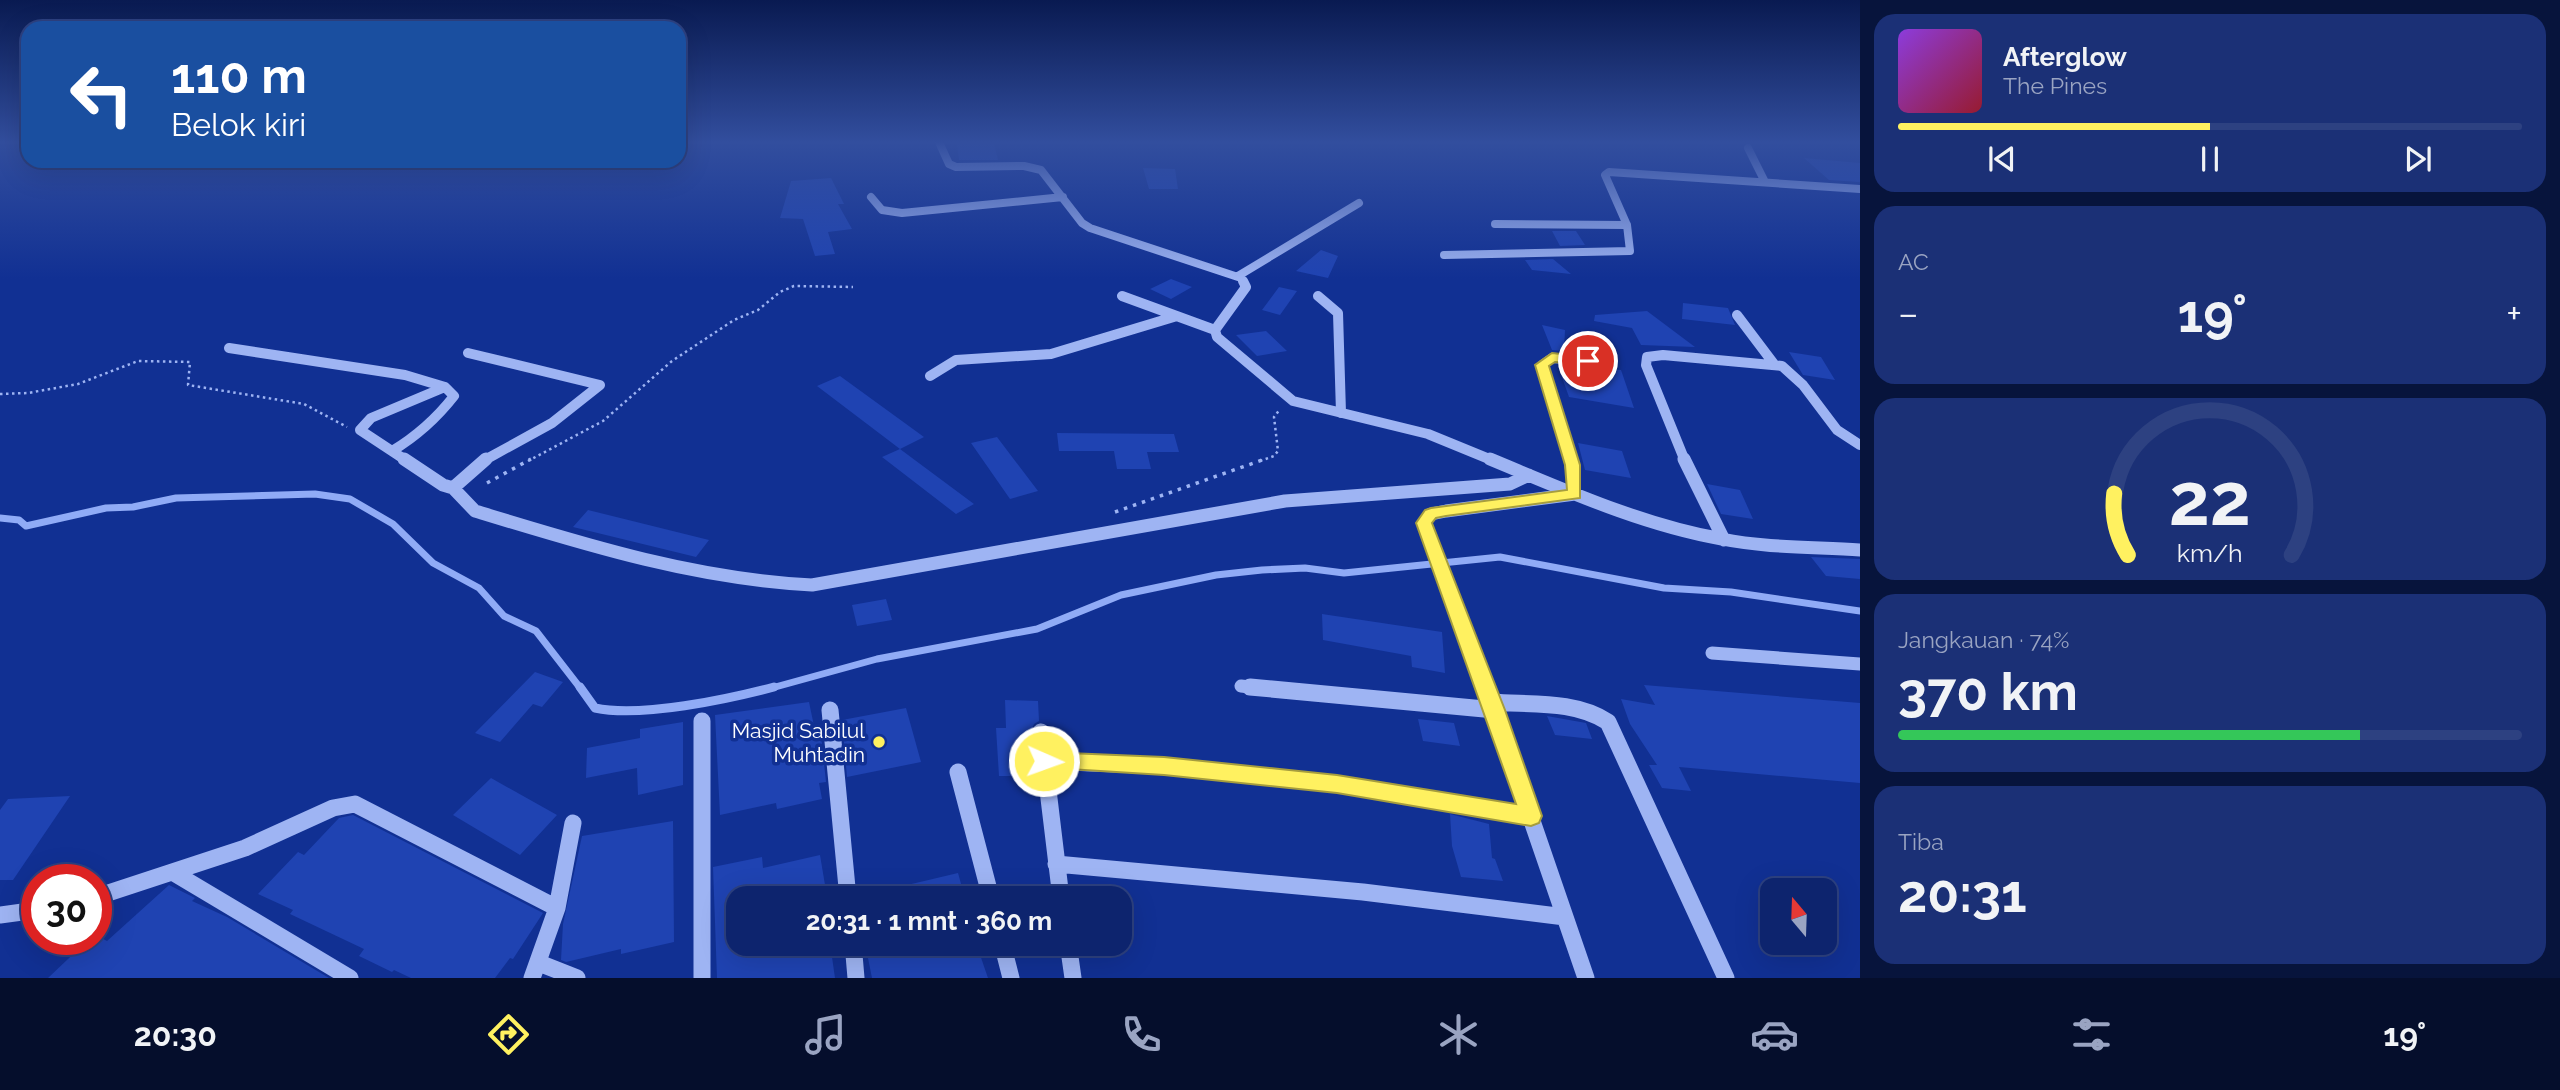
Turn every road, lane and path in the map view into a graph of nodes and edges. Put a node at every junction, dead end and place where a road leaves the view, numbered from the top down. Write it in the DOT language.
graph roads {
  1 [pos="1055,188"];
  2 [pos="1611,188"];
  3 [pos="1842,188"];
  4 [pos="1860,189"];
  5 [pos="872,197"];
  6 [pos="1063,197"];
  7 [pos="1359,203"];
  8 [pos="1495,225"];
  9 [pos="1627,225"];
  10 [pos="1444,255"];
  11 [pos="1238,276"];
  12 [pos="853,287"];
  13 [pos="1122,296"];
  14 [pos="1318,296"];
  15 [pos="1737,315"];
  16 [pos="1177,316"];
  17 [pos="1215,330"];
  18 [pos="229,348"];
  19 [pos="468,354"];
  20 [pos="1588,361"];
  21 [pos="1774,364"];
  22 [pos="930,376"];
  23 [pos="445,387"];
  24 [pos="0,394"];
  25 [pos="1293,401"];
  26 [pos="1341,413"];
  27 [pos="350,429"];
  28 [pos="1860,445"];
  29 [pos="392,451"];
  30 [pos="1529,475"];
  31 [pos="482,485"];
  32 [pos="453,488"];
  33 [pos="1575,494"];
  34 [pos="1112,512"];
  35 [pos="1724,540"];
  36 [pos="1860,550"];
  37 [pos="1712,653"];
  38 [pos="1860,664"];
  39 [pos="1241,686"];
  40 [pos="1493,706"];
  41 [pos="830,710"];
  42 [pos="702,721"];
  43 [pos="1041,732"];
  44 [pos="1044,761"];
  45 [pos="958,772"];
  46 [pos="1531,816"];
  47 [pos="573,823"];
  48 [pos="1056,864"];
  49 [pos="174,873"];
  50 [pos="847,886"];
  51 [pos="987,886"];
  52 [pos="1059,886"];
  53 [pos="112,892"];
  54 [pos="557,908"];
  55 [pos="21,912"];
  56 [pos="0,915"];
  57 [pos="1565,917"];
  58 [pos="854,956"];
  59 [pos="1005,956"];
  60 [pos="1070,956"];
  61 [pos="536,971"];
  62 [pos="350,978"];
  63 [pos="577,978"];
  64 [pos="702,978"];
  65 [pos="856,978"];
  66 [pos="1011,978"];
  67 [pos="1073,978"];
  68 [pos="1586,978"];
  69 [pos="1727,978"];
  1 -- 6 [label="street"];
  2 -- 9 [label="street"];
  3 -- 4 [label="street"];
  5 -- 6 [label="street"];
  6 -- 11 [label="street"];
  7 -- 11 [label="street"];
  8 -- 9 [label="street"];
  9 -- 10 [label="street"];
  11 -- 17 [label="street"];
  12 -- 31 [label="path"];
  13 -- 16 [label="street"];
  14 -- 26 [label="street"];
  15 -- 21 [label="street"];
  16 -- 17 [label="street"];
  16 -- 22 [label="street"];
  17 -- 25 [label="street"];
  18 -- 23 [label="street"];
  19 -- 32 [label="street"];
  20 -- 33 [label="street"];
  21 -- 28 [label="street"];
  21 -- 35 [label="street"];
  23 -- 29 [label="street"];
  23 -- 29 [label="street"];
  24 -- 27 [label="path"];
  25 -- 26 [label="street"];
  25 -- 34 [label="path"];
  26 -- 30 [label="street"];
  29 -- 32 [label="street"];
  30 -- 32 [label="street"];
  30 -- 33 [label="street"];
  33 -- 35 [label="street"];
  33 -- 40 [label="street"];
  35 -- 36 [label="street"];
  37 -- 38 [label="street"];
  39 -- 40 [label="street"];
  40 -- 46 [label="street"];
  40 -- 69 [label="street"];
  41 -- 50 [label="street"];
  42 -- 64 [label="street"];
  43 -- 44 [label="street"];
  44 -- 46 [label="street"];
  44 -- 48 [label="street"];
  45 -- 51 [label="street"];
  46 -- 57 [label="street"];
  47 -- 54 [label="street"];
  48 -- 52 [label="street"];
  48 -- 57 [label="street"];
  49 -- 53 [label="street"];
  49 -- 54 [label="street"];
  49 -- 62 [label="street"];
  54 -- 61 [label="street"];
  55 -- 56 [label="street"];
  57 -- 68 [label="street"];
  58 -- 65 [label="street"];
  59 -- 66 [label="street"];
  60 -- 67 [label="street"];
  61 -- 63 [label="street"];
}
